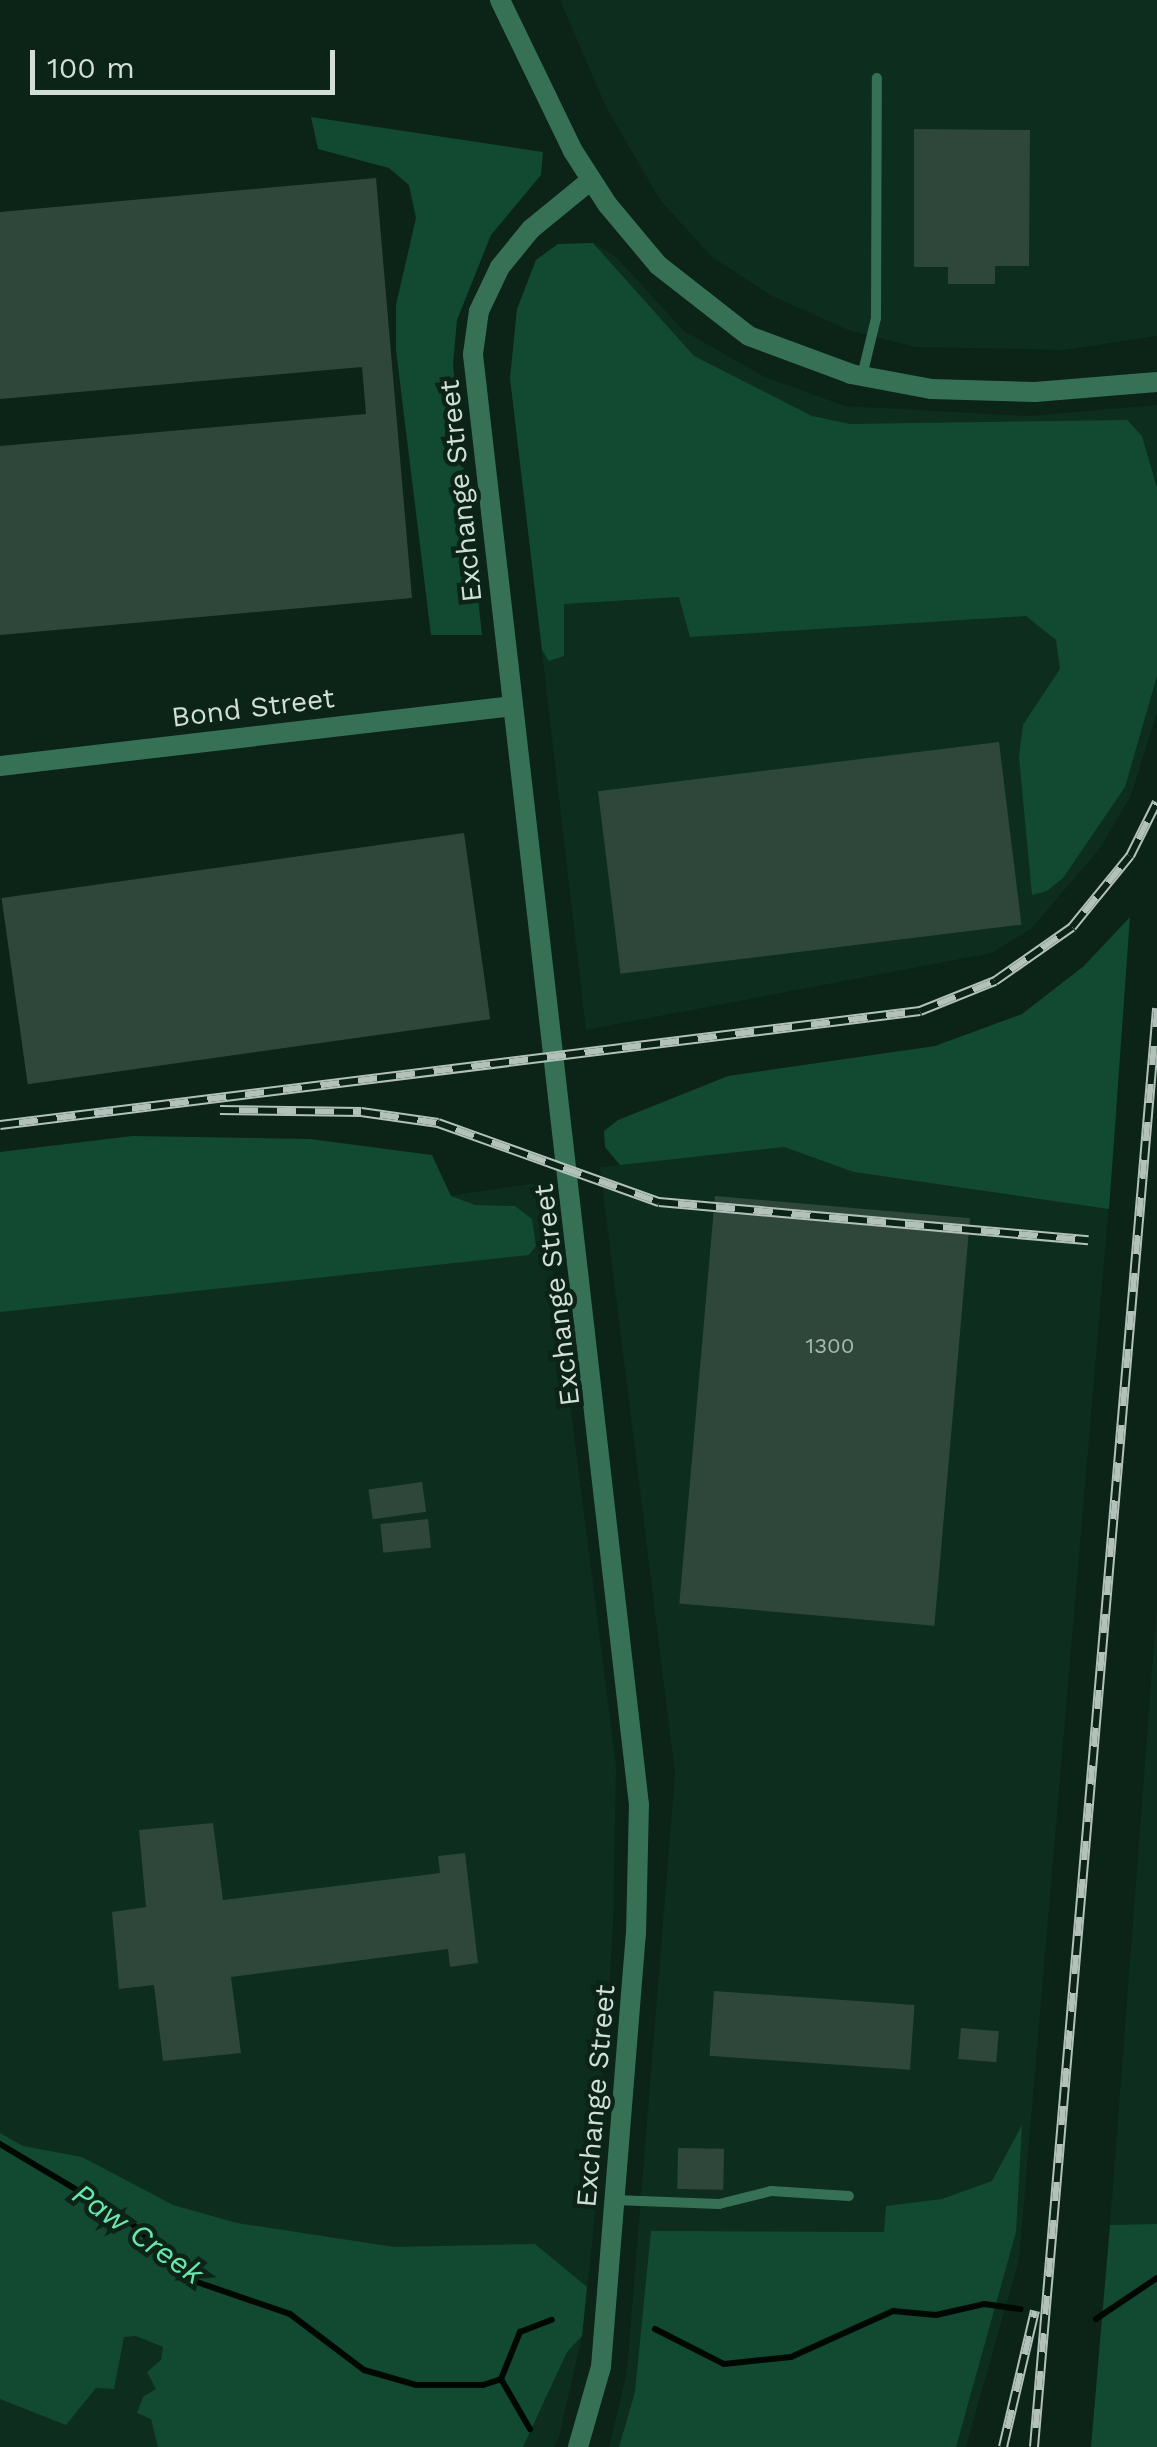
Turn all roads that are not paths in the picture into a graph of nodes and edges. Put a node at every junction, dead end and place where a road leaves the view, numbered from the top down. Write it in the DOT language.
graph roads {
  1 [pos="500,0"];
  2 [pos="877,78"];
  3 [pos="591,180"];
  4 [pos="862,377"];
  5 [pos="1157,382"];
  6 [pos="514,706"];
  7 [pos="0,766"];
  8 [pos="849,2196"];
  9 [pos="615,2200"];
  10 [pos="578,2447"];
  1 -- 3 [label="street"];
  2 -- 4 [label="lane"];
  3 -- 4 [label="street"];
  3 -- 6 [label="street, Exchange Street"];
  4 -- 5 [label="street"];
  6 -- 7 [label="street, Bond Street"];
  6 -- 9 [label="street, Exchange Street"];
  8 -- 9 [label="lane"];
  9 -- 10 [label="street, Exchange Street"];
}
